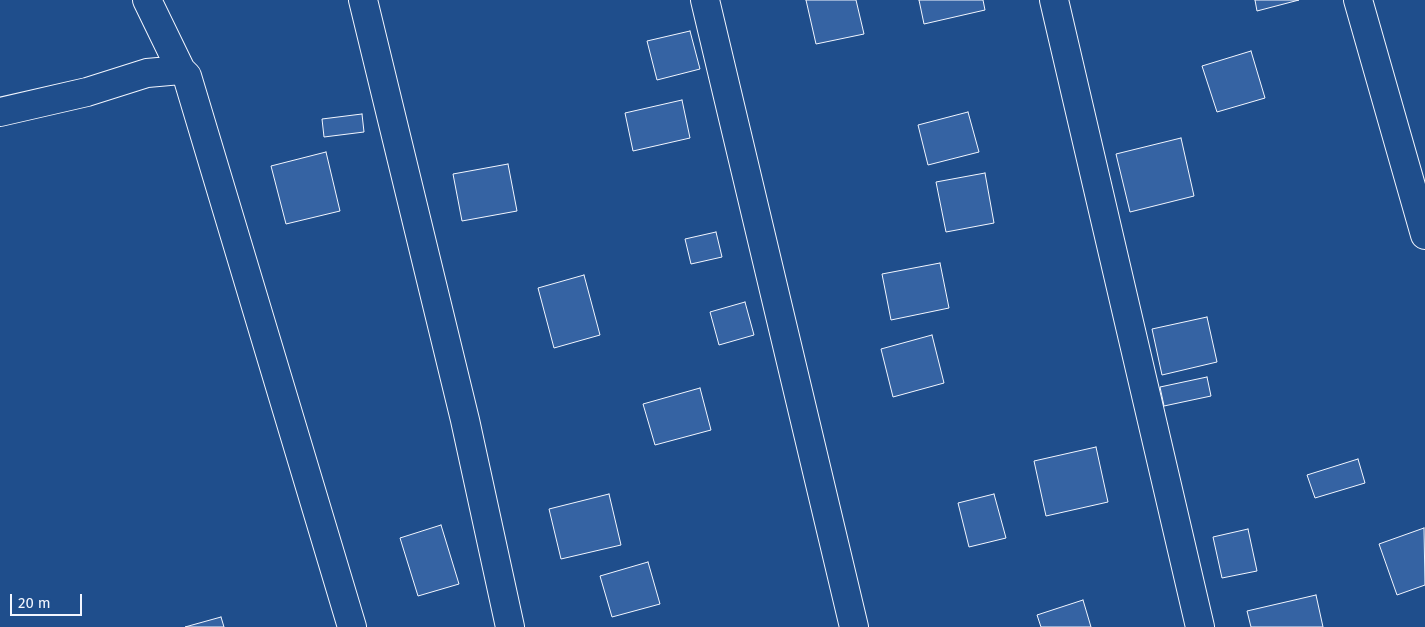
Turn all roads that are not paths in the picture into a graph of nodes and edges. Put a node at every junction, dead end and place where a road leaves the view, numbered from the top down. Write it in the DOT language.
graph roads {
  1 [pos="147,0"];
  2 [pos="363,0"];
  3 [pos="705,0"];
  4 [pos="1054,0"];
  5 [pos="1358,0"];
  6 [pos="181,70"];
  7 [pos="0,112"];
  8 [pos="1425,235"];
  9 [pos="352,627"];
  10 [pos="510,627"];
  11 [pos="854,627"];
  12 [pos="1200,627"];
  1 -- 6 [label="street"];
  2 -- 10 [label="street"];
  3 -- 11 [label="street"];
  4 -- 12 [label="street"];
  5 -- 8 [label="street"];
  6 -- 7 [label="street"];
  6 -- 9 [label="street"];
}
